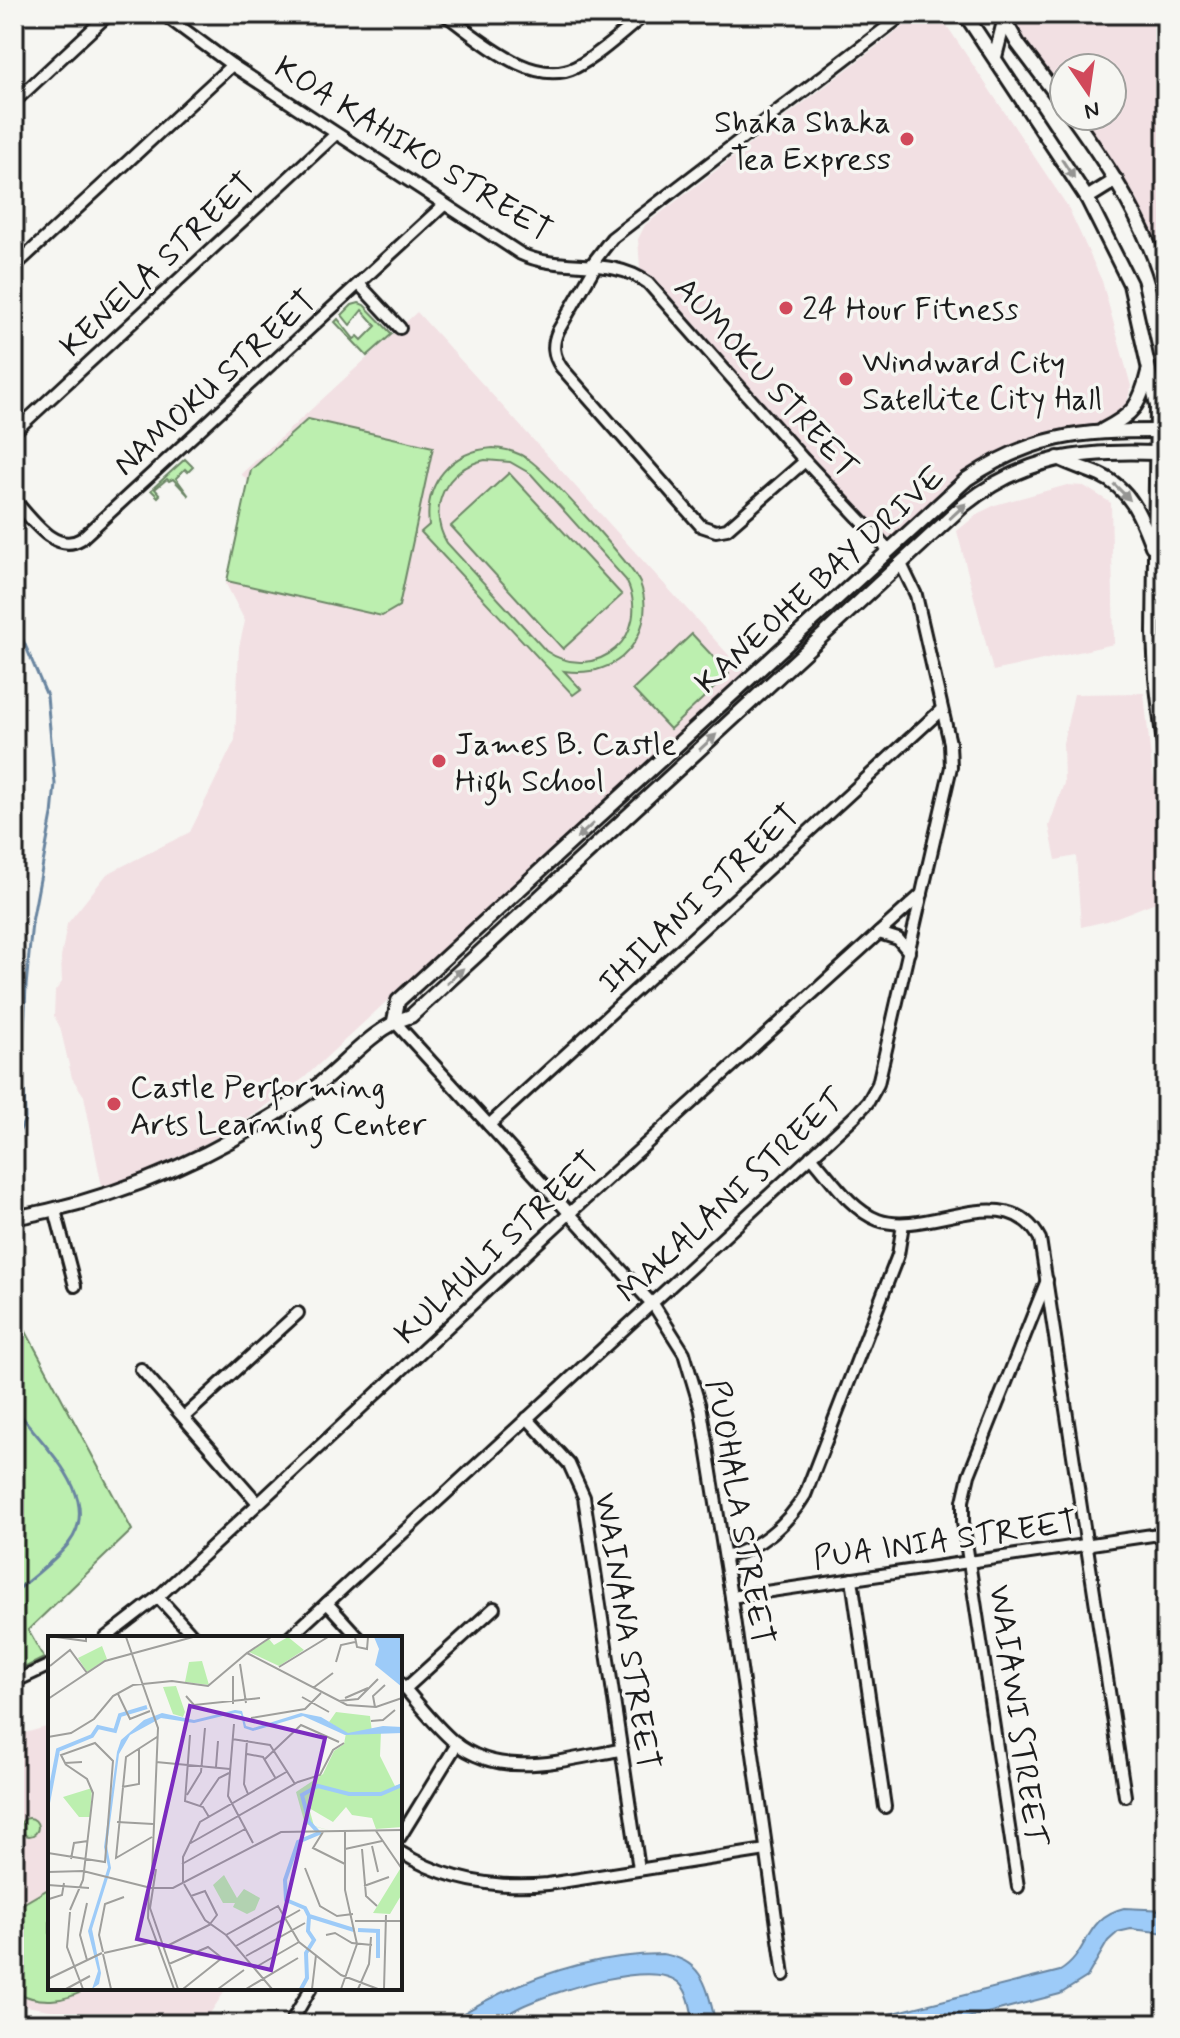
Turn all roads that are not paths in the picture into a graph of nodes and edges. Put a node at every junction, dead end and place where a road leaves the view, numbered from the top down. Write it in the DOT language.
graph roads {
  1 [pos="109,14"];
  2 [pos="163,14"];
  3 [pos="444,14"];
  4 [pos="646,14"];
  5 [pos="904,14"];
  6 [pos="965,14"];
  7 [pos="1002,15"];
  8 [pos="995,57"];
  9 [pos="232,65"];
  10 [pos="1048,84"];
  11 [pos="14,102"];
  12 [pos="1083,132"];
  13 [pos="336,134"];
  14 [pos="1116,180"];
  15 [pos="1087,198"];
  16 [pos="444,205"];
  17 [pos="594,264"];
  18 [pos="14,267"];
  19 [pos="359,284"];
  20 [pos="1166,297"];
  21 [pos="400,328"];
  22 [pos="1150,365"];
  23 [pos="1101,431"];
  24 [pos="1161,431"];
  25 [pos="14,432"];
  26 [pos="1161,453"];
  27 [pos="1058,458"];
  28 [pos="805,461"];
  29 [pos="14,500"];
  30 [pos="888,549"];
  31 [pos="1155,556"];
  32 [pos="901,564"];
  33 [pos="1160,632"];
  34 [pos="941,710"];
  35 [pos="1166,762"];
  36 [pos="922,894"];
  37 [pos="492,916"];
  38 [pos="505,929"];
  39 [pos="879,933"];
  40 [pos="909,952"];
  41 [pos="394,1021"];
  42 [pos="489,1125"];
  43 [pos="811,1156"];
  44 [pos="55,1210"];
  45 [pos="569,1213"];
  46 [pos="14,1218"];
  47 [pos="903,1224"];
  48 [pos="1048,1278"];
  49 [pos="75,1286"];
  50 [pos="651,1303"];
  51 [pos="298,1313"];
  52 [pos="141,1369"];
  53 [pos="184,1417"];
  54 [pos="527,1418"];
  55 [pos="258,1503"];
  56 [pos="1166,1533"];
  57 [pos="1085,1544"];
  58 [pos="725,1557"];
  59 [pos="970,1561"];
  60 [pos="852,1579"];
  61 [pos="158,1597"];
  62 [pos="731,1597"];
  63 [pos="327,1603"];
  64 [pos="494,1608"];
  65 [pos="108,1636"];
  66 [pos="193,1636"];
  67 [pos="291,1636"];
  68 [pos="357,1636"];
  69 [pos="48,1666"];
  70 [pos="14,1682"];
  71 [pos="402,1686"];
  72 [pos="457,1744"];
  73 [pos="620,1750"];
  74 [pos="1125,1796"];
  75 [pos="885,1807"];
  76 [pos="402,1834"];
  77 [pos="766,1850"];
  78 [pos="402,1853"];
  79 [pos="639,1869"];
  80 [pos="1018,1887"];
  81 [pos="784,1975"];
  82 [pos="310,1990"];
  83 [pos="293,2023"];
  1 -- 11 [label="street"];
  2 -- 9 [label="street, KOA KAHIKO STREET"];
  3 -- 4 [label="street"];
  5 -- 17 [label="street"];
  6 -- 8 [label="main road"];
  7 -- 8 [label="main road"];
  7 -- 10 [label="main road"];
  8 -- 15 [label="main road, one-way"];
  9 -- 13 [label="street, KOA KAHIKO STREET"];
  9 -- 18 [label="street"];
  12 -- 14 [label="main road"];
  13 -- 16 [label="street, KOA KAHIKO STREET"];
  13 -- 25 [label="street, KENELA STREET"];
  14 -- 15 [label="main road"];
  14 -- 20 [label="main road"];
  15 -- 22 [label="main road"];
  16 -- 17 [label="street, KOA KAHIKO STREET"];
  16 -- 19 [label="street, NAMOKU STREET"];
  17 -- 28 [label="street, AUMOKU STREET"];
  17 -- 28 [label="street"];
  19 -- 21 [label="street"];
  19 -- 29 [label="street, NAMOKU STREET"];
  22 -- 23 [label="main road"];
  22 -- 24 [label="main road"];
  23 -- 24 [label="main road, KANEOHE BAY DRIVE"];
  23 -- 30 [label="main road, KANEOHE BAY DRIVE"];
  24 -- 26 [label="main road"];
  26 -- 27 [label="main road, KANEOHE BAY DRIVE"];
  26 -- 31 [label="main road"];
  27 -- 31 [label="main road, one-way"];
  32 -- 27 [label="main road, KANEOHE BAY DRIVE, one-way"];
  28 -- 30 [label="street, AUMOKU STREET"];
  30 -- 32 [label="main road"];
  30 -- 37 [label="main road, KANEOHE BAY DRIVE, one-way"];
  31 -- 33 [label="main road"];
  32 -- 34 [label="street, MAKALANI STREET"];
  38 -- 32 [label="main road, KANEOHE BAY DRIVE, one-way"];
  33 -- 35 [label="main road"];
  34 -- 36 [label="street, MAKALANI STREET"];
  34 -- 42 [label="street, IHILANI STREET"];
  36 -- 39 [label="street, KULAULI STREET"];
  36 -- 40 [label="street, MAKALANI STREET"];
  37 -- 38 [label="main road"];
  37 -- 41 [label="main road, KANEOHE BAY DRIVE"];
  41 -- 38 [label="main road, KANEOHE BAY DRIVE, one-way"];
  39 -- 40 [label="street"];
  39 -- 45 [label="street, KULAULI STREET"];
  40 -- 43 [label="street, MAKALANI STREET"];
  41 -- 42 [label="street, PUOHALA STREET"];
  41 -- 44 [label="main road, KANEOHE BAY DRIVE"];
  42 -- 45 [label="street, PUOHALA STREET"];
  43 -- 47 [label="street"];
  43 -- 50 [label="street, MAKALANI STREET"];
  44 -- 46 [label="main road, KANEOHE BAY DRIVE"];
  44 -- 49 [label="street"];
  45 -- 50 [label="street, PUOHALA STREET"];
  45 -- 55 [label="street, KULAULI STREET"];
  47 -- 48 [label="street"];
  47 -- 58 [label="street"];
  48 -- 57 [label="street"];
  48 -- 59 [label="street, WAIAWI STREET"];
  50 -- 54 [label="street, MAKALANI STREET"];
  50 -- 58 [label="street, PUOHALA STREET"];
  51 -- 53 [label="street"];
  52 -- 53 [label="street"];
  53 -- 55 [label="street"];
  54 -- 63 [label="street, MAKALANI STREET"];
  54 -- 73 [label="street, WAINANA STREET"];
  55 -- 61 [label="street, KULAULI STREET"];
  56 -- 57 [label="street, PUA INIA STREET"];
  57 -- 59 [label="street, PUA INIA STREET"];
  57 -- 74 [label="street"];
  58 -- 62 [label="street, PUOHALA STREET"];
  59 -- 60 [label="street, PUA INIA STREET"];
  59 -- 80 [label="street, WAIAWI STREET"];
  60 -- 62 [label="street, PUA INIA STREET"];
  60 -- 75 [label="street"];
  61 -- 65 [label="street, KULAULI STREET"];
  61 -- 66 [label="street"];
  62 -- 77 [label="street, PUOHALA STREET"];
  63 -- 67 [label="street, MAKALANI STREET"];
  63 -- 68 [label="street"];
  64 -- 71 [label="street"];
  69 -- 70 [label="street"];
  71 -- 72 [label="street"];
  72 -- 73 [label="street"];
  72 -- 76 [label="street"];
  73 -- 79 [label="street, WAINANA STREET"];
  77 -- 79 [label="street"];
  77 -- 81 [label="street, PUOHALA STREET"];
  78 -- 79 [label="street"];
  82 -- 83 [label="street"];
}
